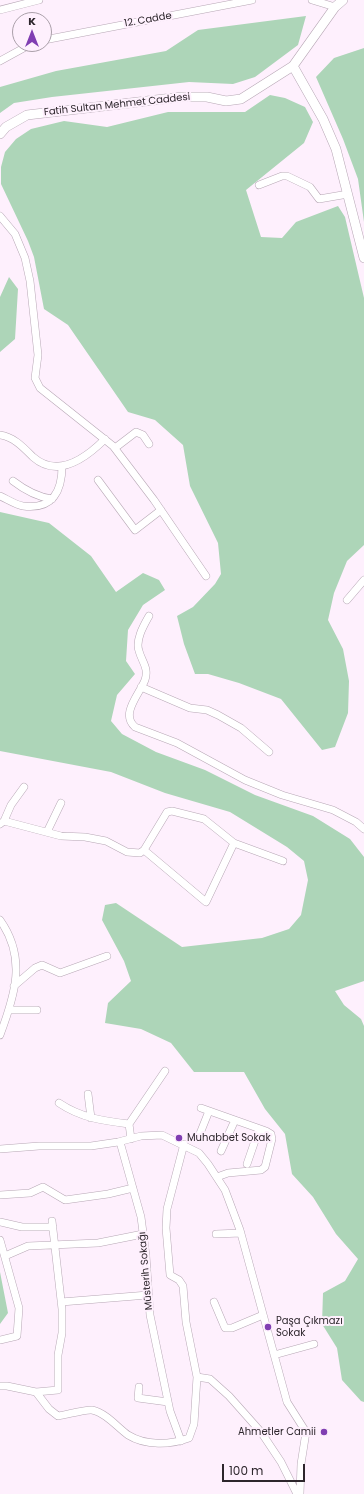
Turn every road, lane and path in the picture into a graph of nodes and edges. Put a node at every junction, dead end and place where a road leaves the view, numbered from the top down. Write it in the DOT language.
graph roads {
  1 [pos="39,0"];
  2 [pos="252,0"];
  3 [pos="312,0"];
  4 [pos="339,2"];
  5 [pos="0,10"];
  6 [pos="52,38"];
  7 [pos="16,52"];
  8 [pos="0,61"];
  9 [pos="293,66"];
  10 [pos="0,134"];
  11 [pos="260,185"];
  12 [pos="348,194"];
  13 [pos="0,216"];
  14 [pos="363,253"];
  15 [pos="0,436"];
  16 [pos="104,439"];
  17 [pos="149,444"];
  18 [pos="115,448"];
  19 [pos="62,466"];
  20 [pos="98,480"];
  21 [pos="13,481"];
  22 [pos="0,496"];
  23 [pos="52,499"];
  24 [pos="161,510"];
  25 [pos="206,576"];
  26 [pos="364,580"];
  27 [pos="347,600"];
  28 [pos="149,616"];
  29 [pos="141,687"];
  30 [pos="269,752"];
  31 [pos="24,787"];
  32 [pos="61,803"];
  33 [pos="2,822"];
  34 [pos="364,829"];
  35 [pos="47,832"];
  36 [pos="234,842"];
  37 [pos="144,850"];
  38 [pos="284,862"];
  39 [pos="0,920"];
  40 [pos="107,956"];
  41 [pos="14,986"];
  42 [pos="9,1010"];
  43 [pos="37,1010"];
  44 [pos="0,1035"];
  45 [pos="165,1071"];
  46 [pos="88,1094"];
  47 [pos="60,1104"];
  48 [pos="200,1108"];
  49 [pos="209,1111"];
  50 [pos="91,1118"];
  51 [pos="235,1120"];
  52 [pos="129,1124"];
  53 [pos="259,1129"];
  54 [pos="199,1136"];
  55 [pos="131,1138"];
  56 [pos="120,1142"];
  57 [pos="184,1144"];
  58 [pos="0,1149"];
  59 [pos="221,1151"];
  60 [pos="247,1164"];
  61 [pos="217,1178"];
  62 [pos="133,1188"];
  63 [pos="0,1195"];
  64 [pos="0,1222"];
  65 [pos="241,1233"];
  66 [pos="143,1234"];
  67 [pos="216,1234"];
  68 [pos="0,1240"];
  69 [pos="55,1245"];
  70 [pos="5,1256"];
  71 [pos="148,1295"];
  72 [pos="61,1302"];
  73 [pos="214,1302"];
  74 [pos="263,1315"];
  75 [pos="0,1340"];
  76 [pos="314,1344"];
  77 [pos="274,1355"];
  78 [pos="197,1377"];
  79 [pos="0,1386"];
  80 [pos="139,1387"];
  81 [pos="36,1392"];
  82 [pos="168,1402"];
  83 [pos="181,1441"];
  84 [pos="299,1494"];
  1 -- 5 [label="street"];
  2 -- 6 [label="street, 12. Cadde"];
  3 -- 4 [label="street"];
  4 -- 9 [label="main road, Fatih Sultan Mehmet Caddesi"];
  7 -- 8 [label="street"];
  9 -- 10 [label="main road, Fatih Sultan Mehmet Caddesi"];
  9 -- 12 [label="main road"];
  11 -- 12 [label="street"];
  12 -- 14 [label="main road"];
  13 -- 16 [label="street"];
  15 -- 19 [label="street"];
  16 -- 18 [label="street"];
  16 -- 19 [label="street"];
  17 -- 18 [label="street"];
  18 -- 24 [label="street"];
  19 -- 23 [label="street"];
  20 -- 24 [label="street"];
  21 -- 23 [label="street"];
  22 -- 23 [label="street"];
  24 -- 25 [label="street"];
  26 -- 27 [label="street"];
  28 -- 29 [label="street"];
  29 -- 30 [label="street"];
  29 -- 34 [label="street"];
  31 -- 33 [label="street"];
  32 -- 35 [label="street"];
  33 -- 35 [label="street"];
  35 -- 37 [label="street"];
  36 -- 37 [label="street"];
  36 -- 37 [label="street"];
  36 -- 38 [label="street"];
  39 -- 41 [label="street"];
  40 -- 41 [label="street"];
  41 -- 42 [label="street"];
  42 -- 43 [label="street"];
  42 -- 44 [label="street"];
  45 -- 52 [label="street"];
  46 -- 50 [label="street"];
  47 -- 50 [label="street"];
  48 -- 49 [label="street"];
  49 -- 51 [label="street"];
  49 -- 54 [label="street"];
  50 -- 52 [label="street"];
  51 -- 53 [label="street"];
  51 -- 59 [label="street"];
  52 -- 55 [label="street"];
  53 -- 60 [label="street"];
  53 -- 61 [label="street"];
  55 -- 56 [label="street"];
  55 -- 57 [label="street"];
  56 -- 58 [label="street"];
  56 -- 62 [label="street, Müsterih Sokağı"];
  57 -- 61 [label="street"];
  57 -- 78 [label="street"];
  61 -- 65 [label="street"];
  62 -- 63 [label="street"];
  62 -- 66 [label="street, Müsterih Sokağı"];
  64 -- 69 [label="street"];
  65 -- 67 [label="street"];
  65 -- 74 [label="street"];
  66 -- 69 [label="street"];
  66 -- 71 [label="street, Müsterih Sokağı"];
  68 -- 70 [label="street"];
  69 -- 70 [label="street"];
  69 -- 72 [label="street"];
  70 -- 75 [label="street"];
  71 -- 72 [label="street"];
  71 -- 82 [label="street, Müsterih Sokağı"];
  72 -- 81 [label="street"];
  73 -- 74 [label="street"];
  74 -- 77 [label="street"];
  76 -- 77 [label="street"];
  77 -- 84 [label="street"];
  78 -- 83 [label="street"];
  78 -- 84 [label="street"];
  79 -- 81 [label="street"];
  80 -- 82 [label="street"];
  81 -- 83 [label="street"];
  82 -- 83 [label="street, Müsterih Sokağı"];
}
